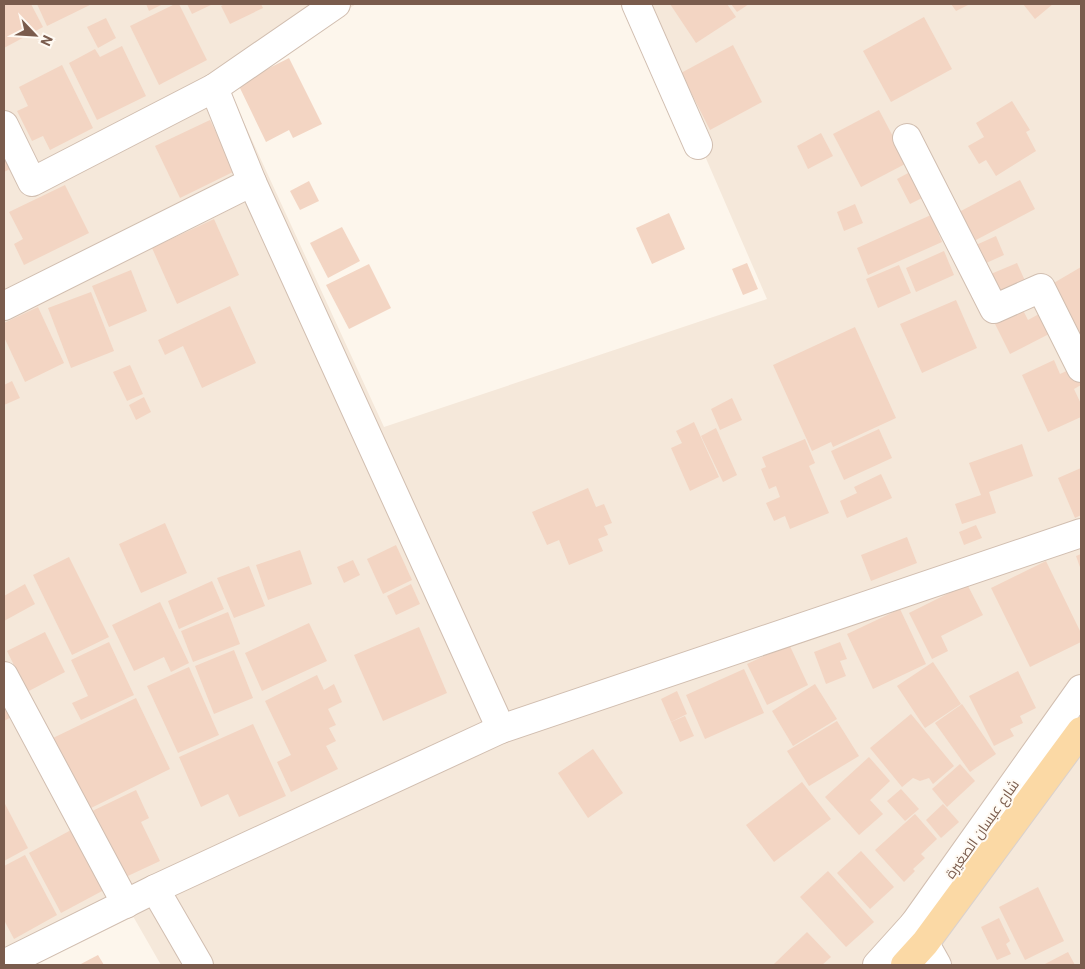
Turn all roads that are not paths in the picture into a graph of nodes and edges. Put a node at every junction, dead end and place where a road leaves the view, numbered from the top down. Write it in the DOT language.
graph roads {
  1 [pos="336,4"];
  2 [pos="636,4"];
  3 [pos="214,88"];
  4 [pos="4,125"];
  5 [pos="907,138"];
  6 [pos="698,145"];
  7 [pos="252,182"];
  8 [pos="4,306"];
  9 [pos="1081,368"];
  10 [pos="1081,533"];
  11 [pos="4,676"];
  12 [pos="1081,688"];
  13 [pos="501,729"];
  14 [pos="1081,730"];
  15 [pos="155,890"];
  16 [pos="126,904"];
  17 [pos="925,944"];
  18 [pos="4,964"];
  19 [pos="199,965"];
  20 [pos="877,965"];
  21 [pos="905,965"];
  1 -- 3 [label="street"];
  2 -- 6 [label="street"];
  3 -- 4 [label="street"];
  3 -- 7 [label="street"];
  5 -- 9 [label="street"];
  7 -- 8 [label="street"];
  7 -- 13 [label="street"];
  10 -- 13 [label="street"];
  11 -- 16 [label="street"];
  12 -- 17 [label="street, شارع عبسان الصغيرة"];
  13 -- 15 [label="street"];
  14 -- 17 [label="main road, شارع عبسان الصغيرة"];
  15 -- 16 [label="street"];
  15 -- 19 [label="street"];
  16 -- 18 [label="street"];
  17 -- 20 [label="street, شارع عبسان الصغيرة"];
  17 -- 21 [label="main road, شارع عبسان الصغيرة"];
}
